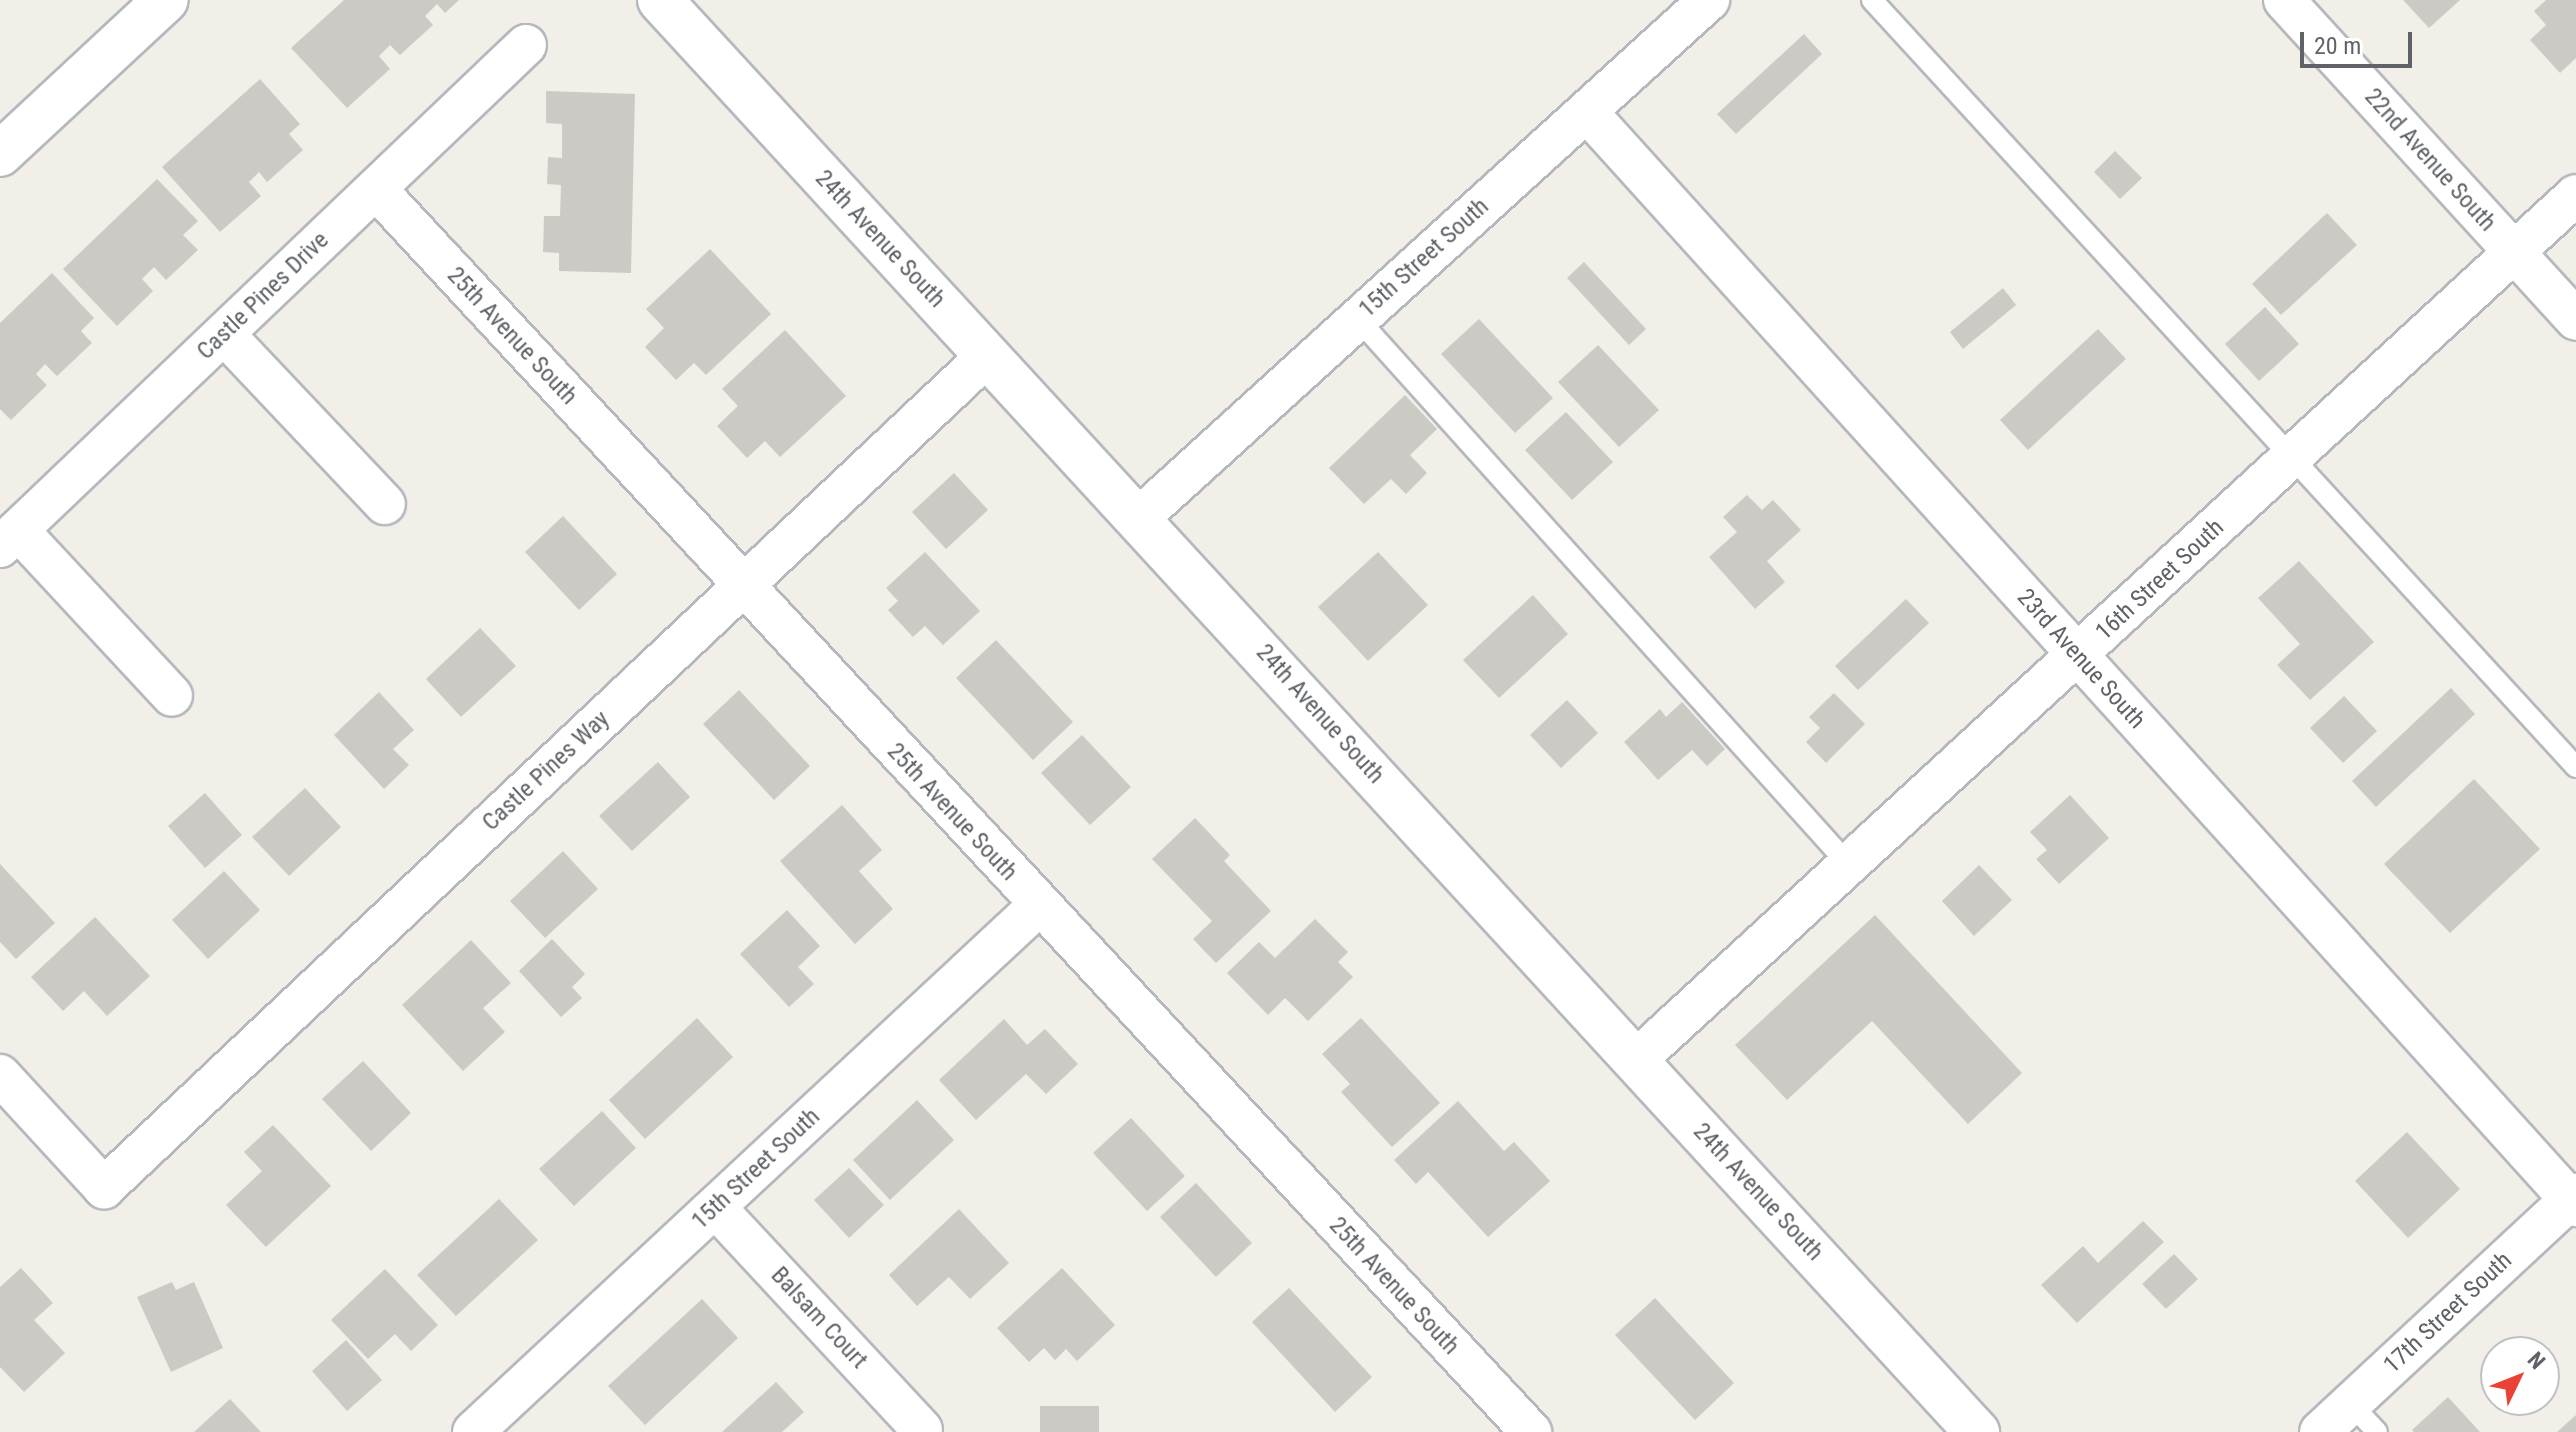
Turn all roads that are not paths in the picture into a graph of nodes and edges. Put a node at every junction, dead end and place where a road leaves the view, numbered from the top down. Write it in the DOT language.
graph roads {
  1 [pos="166,0"];
  2 [pos="660,0"];
  3 [pos="1709,0"];
  4 [pos="1872,0"];
  5 [pos="2284,0"];
  6 [pos="526,45"];
  7 [pos="1587,112"];
  8 [pos="0,154"];
  9 [pos="376,189"];
  10 [pos="2576,195"];
  11 [pos="2514,252"];
  12 [pos="1357,318"];
  13 [pos="2576,320"];
  14 [pos="224,334"];
  15 [pos="988,355"];
  16 [pos="2291,459"];
  17 [pos="385,504"];
  18 [pos="1140,517"];
  19 [pos="9,539"];
  20 [pos="743,585"];
  21 [pos="2077,655"];
  22 [pos="172,696"];
  23 [pos="2576,767"];
  24 [pos="1849,865"];
  25 [pos="1038,906"];
  26 [pos="1636,1060"];
  27 [pos="0,1075"];
  28 [pos="2574,1200"];
  29 [pos="715,1207"];
  30 [pos="2364,1418"];
  31 [pos="922,1430"];
  32 [pos="473,1432"];
  33 [pos="1531,1432"];
  34 [pos="1977,1432"];
  35 [pos="2320,1432"];
  1 -- 8 [label="street"];
  2 -- 15 [label="street, 24th Avenue South"];
  3 -- 7 [label="street, 15th Street South"];
  4 -- 16 [label="lane"];
  5 -- 11 [label="street, 22nd Avenue South"];
  6 -- 9 [label="street, Castle Pines Drive"];
  7 -- 12 [label="street, 15th Street South"];
  7 -- 21 [label="street, 23rd Avenue South"];
  9 -- 14 [label="street, Castle Pines Drive"];
  9 -- 20 [label="street, 25th Avenue South"];
  10 -- 11 [label="street, 16th Street South"];
  11 -- 13 [label="street, 22nd Avenue South"];
  11 -- 16 [label="street, 16th Street South"];
  12 -- 18 [label="street, 15th Street South"];
  12 -- 24 [label="lane"];
  14 -- 17 [label="street"];
  14 -- 19 [label="street, Castle Pines Drive"];
  15 -- 18 [label="street, 24th Avenue South"];
  15 -- 20 [label="street, Castle Pines Way"];
  16 -- 21 [label="street, 16th Street South"];
  16 -- 23 [label="lane"];
  18 -- 26 [label="street, 24th Avenue South"];
  19 -- 22 [label="street"];
  20 -- 25 [label="street, 25th Avenue South"];
  20 -- 27 [label="street, Castle Pines Way"];
  21 -- 24 [label="street, 16th Street South"];
  21 -- 28 [label="street, 23rd Avenue South"];
  24 -- 26 [label="street, 16th Street South"];
  25 -- 29 [label="street, 15th Street South"];
  25 -- 33 [label="street, 25th Avenue South"];
  26 -- 34 [label="street, 24th Avenue South"];
  28 -- 30 [label="street, 17th Street South"];
  29 -- 31 [label="street, Balsam Court"];
  29 -- 32 [label="street, 15th Street South"];
  30 -- 35 [label="street, 17th Street South"];
}
